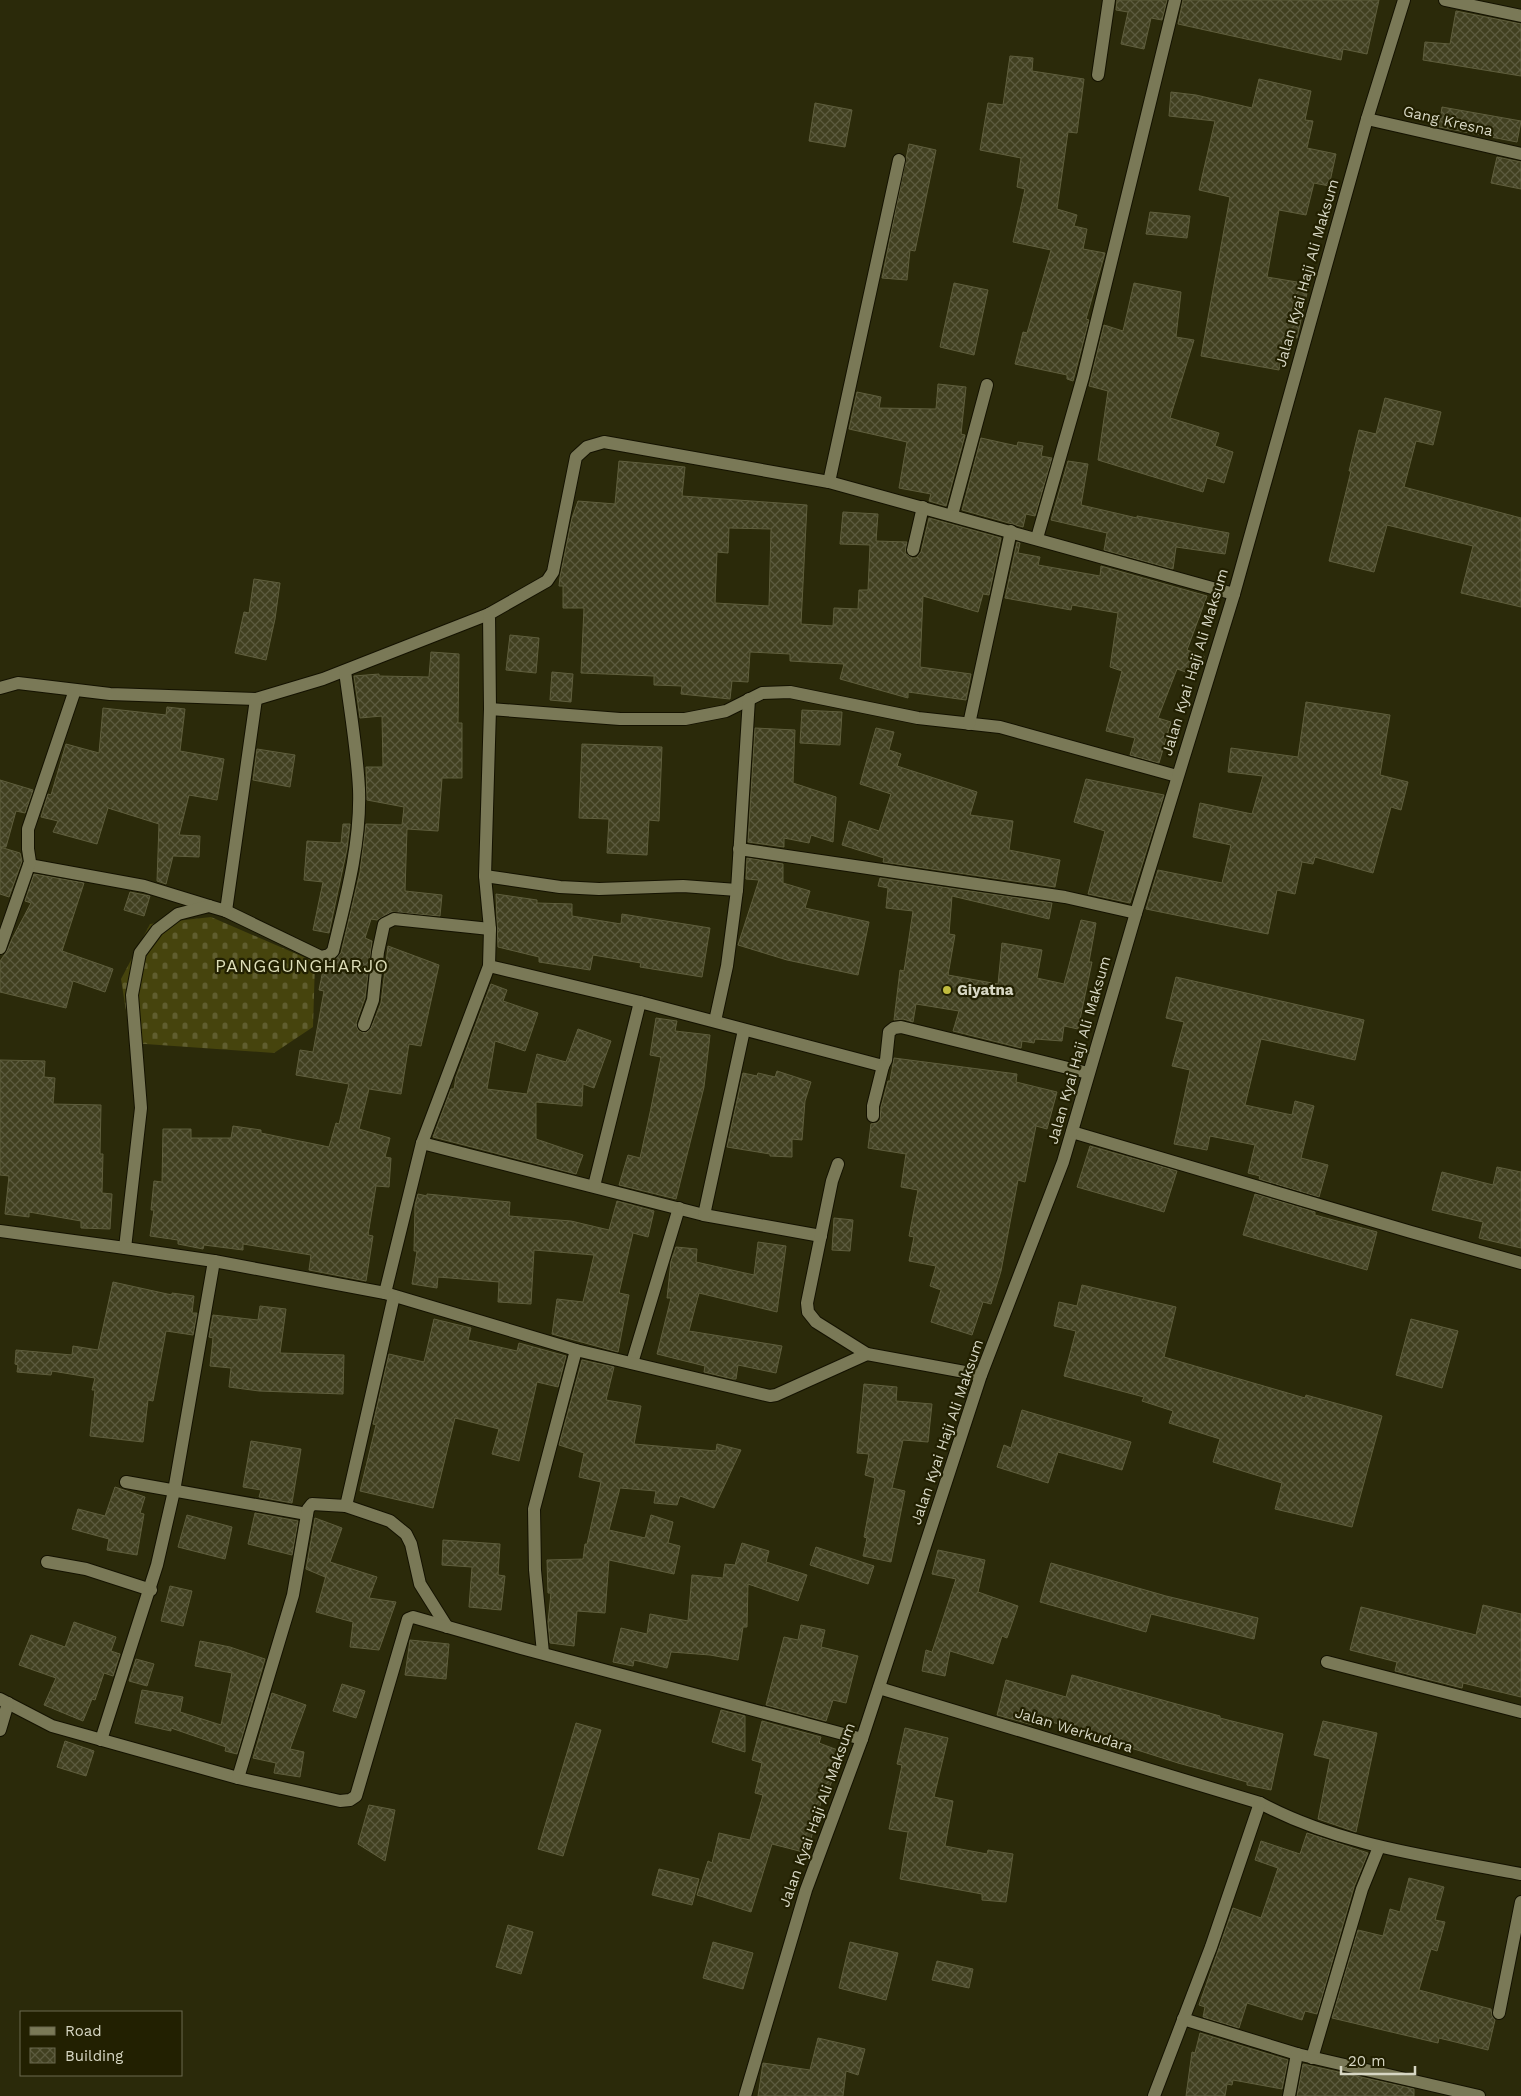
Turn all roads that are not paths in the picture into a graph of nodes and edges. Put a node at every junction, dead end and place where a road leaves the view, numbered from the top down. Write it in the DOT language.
graph roads {
  1 [pos="1109,0"];
  2 [pos="1174,0"];
  3 [pos="1404,0"];
  4 [pos="1445,0"];
  5 [pos="1521,16"];
  6 [pos="1098,75"];
  7 [pos="1367,119"];
  8 [pos="1521,154"];
  9 [pos="899,160"];
  10 [pos="988,385"];
  11 [pos="828,482"];
  12 [pos="923,507"];
  13 [pos="952,515"];
  14 [pos="1011,531"];
  15 [pos="1037,538"];
  16 [pos="913,550"];
  17 [pos="1234,594"];
  18 [pos="489,614"];
  19 [pos="345,671"];
  20 [pos="0,688"];
  21 [pos="75,690"];
  22 [pos="256,699"];
  23 [pos="749,699"];
  24 [pos="490,709"];
  25 [pos="969,724"];
  26 [pos="1177,776"];
  27 [pos="739,849"];
  28 [pos="29,865"];
  29 [pos="485,876"];
  30 [pos="737,890"];
  31 [pos="209,906"];
  32 [pos="226,911"];
  33 [pos="1136,913"];
  34 [pos="490,929"];
  35 [pos="0,948"];
  36 [pos="489,966"];
  37 [pos="640,1002"];
  38 [pos="715,1021"];
  39 [pos="364,1025"];
  40 [pos="744,1030"];
  41 [pos="883,1066"];
  42 [pos="1088,1073"];
  43 [pos="873,1116"];
  44 [pos="1072,1132"];
  45 [pos="422,1143"];
  46 [pos="838,1164"];
  47 [pos="594,1186"];
  48 [pos="679,1208"];
  49 [pos="704,1215"];
  50 [pos="0,1231"];
  51 [pos="821,1236"];
  52 [pos="125,1248"];
  53 [pos="214,1261"];
  54 [pos="1521,1263"];
  55 [pos="390,1295"];
  56 [pos="576,1350"];
  57 [pos="867,1354"];
  58 [pos="632,1363"];
  59 [pos="981,1375"];
  60 [pos="126,1482"];
  61 [pos="174,1491"];
  62 [pos="346,1506"];
  63 [pos="307,1514"];
  64 [pos="47,1562"];
  65 [pos="151,1590"];
  66 [pos="447,1627"];
  67 [pos="543,1653"];
  68 [pos="1326,1662"];
  69 [pos="879,1688"];
  70 [pos="4,1701"];
  71 [pos="1521,1712"];
  72 [pos="0,1730"];
  73 [pos="862,1739"];
  74 [pos="101,1740"];
  75 [pos="238,1778"];
  76 [pos="1260,1803"];
  77 [pos="1379,1847"];
  78 [pos="1521,1874"];
  79 [pos="1521,1902"];
  80 [pos="1500,2013"];
  81 [pos="1183,2019"];
  82 [pos="1297,2054"];
  83 [pos="1312,2058"];
  84 [pos="744,2096"];
  85 [pos="1154,2096"];
  86 [pos="1289,2096"];
  87 [pos="1479,2096"];
  1 -- 6 [label="street"];
  2 -- 15 [label="street"];
  3 -- 7 [label="street, Jalan Kyai Haji Ali Maksum"];
  4 -- 5 [label="street"];
  7 -- 8 [label="street, Gang Kresna"];
  7 -- 17 [label="street, Jalan Kyai Haji Ali Maksum"];
  9 -- 11 [label="street"];
  10 -- 13 [label="street"];
  11 -- 12 [label="street"];
  11 -- 18 [label="street"];
  12 -- 13 [label="street"];
  12 -- 16 [label="street"];
  13 -- 14 [label="street"];
  14 -- 15 [label="street"];
  14 -- 25 [label="street"];
  15 -- 17 [label="street"];
  17 -- 26 [label="street, Jalan Kyai Haji Ali Maksum"];
  18 -- 19 [label="street"];
  18 -- 24 [label="street"];
  19 -- 22 [label="street"];
  19 -- 32 [label="street"];
  20 -- 21 [label="street"];
  21 -- 22 [label="street"];
  21 -- 28 [label="street"];
  22 -- 32 [label="street"];
  23 -- 24 [label="street"];
  23 -- 25 [label="street"];
  23 -- 27 [label="street"];
  24 -- 29 [label="street"];
  25 -- 26 [label="street"];
  26 -- 33 [label="street, Jalan Kyai Haji Ali Maksum"];
  27 -- 30 [label="street"];
  27 -- 33 [label="street"];
  28 -- 31 [label="street"];
  28 -- 35 [label="street"];
  29 -- 30 [label="street"];
  29 -- 34 [label="street"];
  30 -- 38 [label="street"];
  31 -- 32 [label="street"];
  31 -- 52 [label="street"];
  33 -- 42 [label="street, Jalan Kyai Haji Ali Maksum"];
  34 -- 36 [label="street"];
  34 -- 39 [label="street"];
  36 -- 37 [label="street"];
  36 -- 45 [label="street"];
  37 -- 38 [label="street"];
  37 -- 47 [label="street"];
  38 -- 40 [label="street"];
  40 -- 41 [label="street"];
  40 -- 49 [label="street"];
  41 -- 42 [label="street"];
  41 -- 43 [label="street"];
  42 -- 44 [label="street, Jalan Kyai Haji Ali Maksum"];
  44 -- 54 [label="street"];
  44 -- 59 [label="street, Jalan Kyai Haji Ali Maksum"];
  45 -- 47 [label="street"];
  45 -- 55 [label="street"];
  46 -- 51 [label="street"];
  47 -- 48 [label="street"];
  48 -- 49 [label="street"];
  48 -- 58 [label="street"];
  49 -- 51 [label="street"];
  50 -- 52 [label="street"];
  51 -- 57 [label="street"];
  52 -- 53 [label="street"];
  53 -- 55 [label="street"];
  53 -- 61 [label="street"];
  55 -- 56 [label="street"];
  55 -- 62 [label="street"];
  56 -- 58 [label="street"];
  56 -- 67 [label="street"];
  57 -- 58 [label="street"];
  57 -- 59 [label="street"];
  59 -- 69 [label="street, Jalan Kyai Haji Ali Maksum"];
  60 -- 61 [label="street"];
  61 -- 63 [label="street"];
  61 -- 65 [label="street"];
  62 -- 63 [label="street"];
  62 -- 66 [label="street"];
  63 -- 75 [label="street"];
  64 -- 65 [label="street"];
  65 -- 74 [label="street"];
  66 -- 67 [label="street"];
  66 -- 75 [label="street"];
  67 -- 73 [label="street"];
  68 -- 71 [label="street"];
  69 -- 73 [label="street, Jalan Kyai Haji Ali Maksum"];
  69 -- 76 [label="street, Jalan Werkudara"];
  70 -- 72 [label="street"];
  70 -- 74 [label="street"];
  73 -- 84 [label="street, Jalan Kyai Haji Ali Maksum"];
  74 -- 75 [label="street"];
  76 -- 77 [label="street, Jalan Werkudara"];
  76 -- 81 [label="street"];
  77 -- 78 [label="street, Jalan Werkudara"];
  77 -- 83 [label="street"];
  79 -- 80 [label="street"];
  81 -- 82 [label="street"];
  81 -- 85 [label="street"];
  82 -- 83 [label="street"];
  82 -- 86 [label="street"];
  83 -- 87 [label="street"];
}
